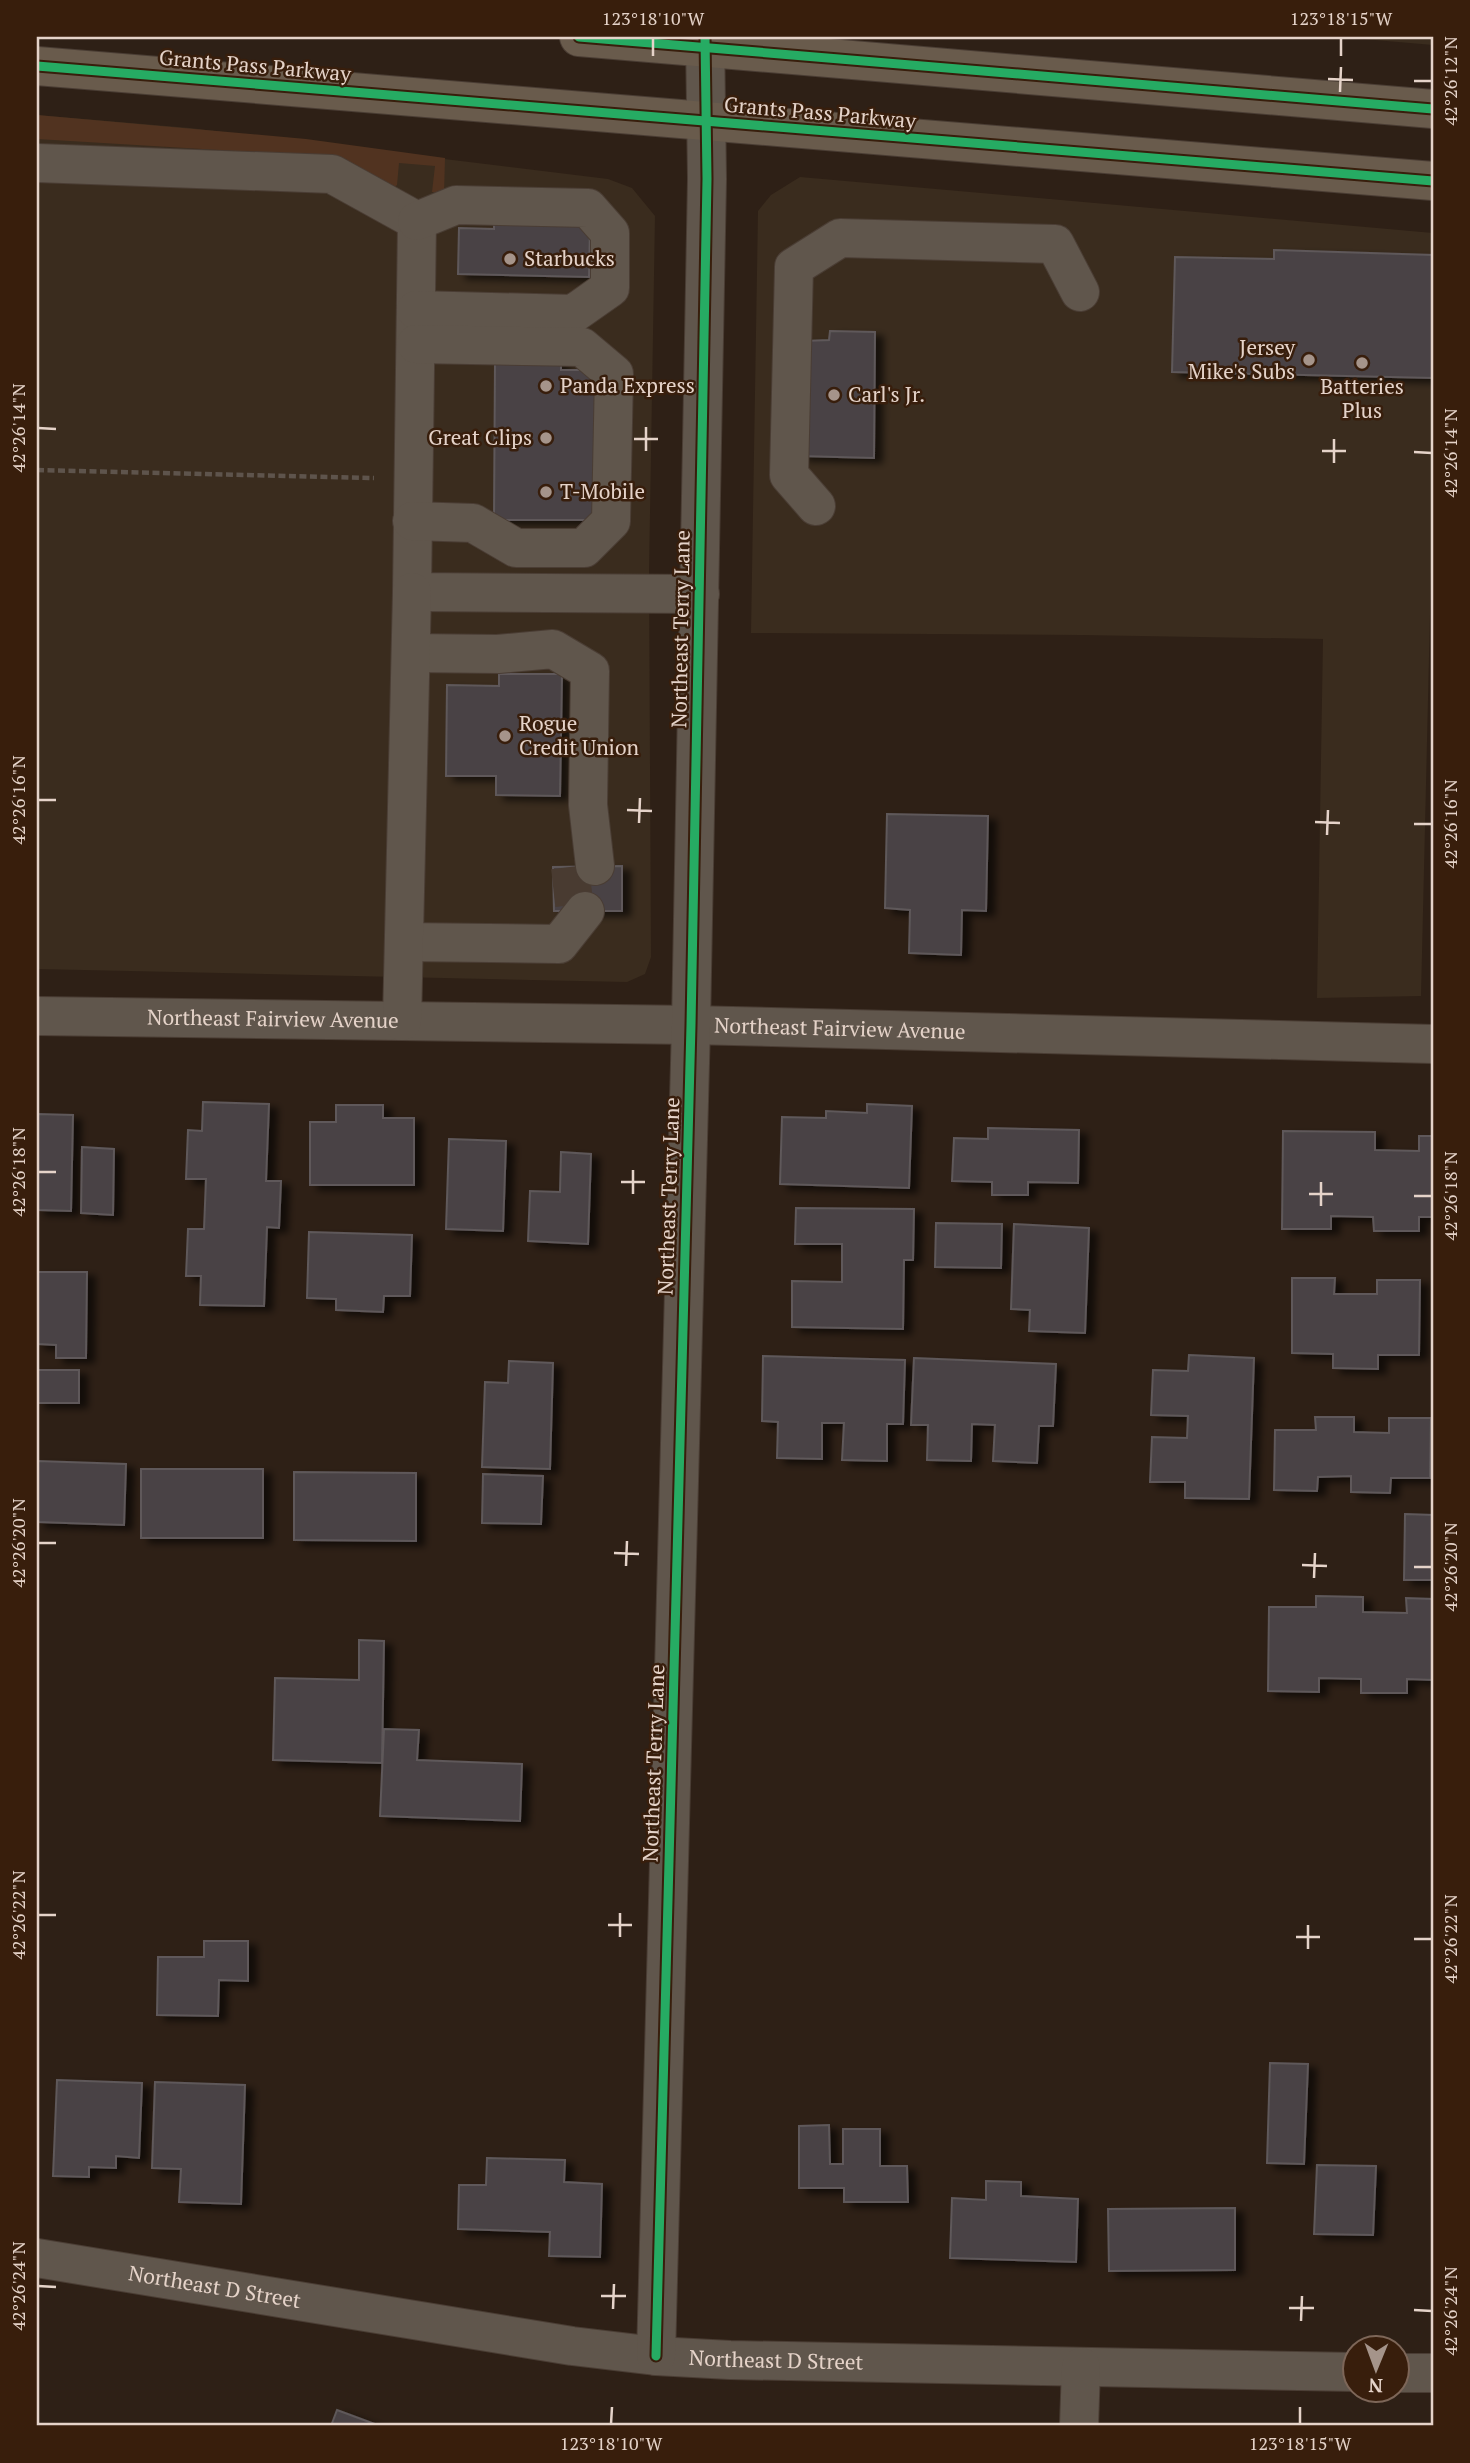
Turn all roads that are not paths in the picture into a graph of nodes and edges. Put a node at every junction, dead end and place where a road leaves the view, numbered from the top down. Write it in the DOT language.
graph roads {
  1 [pos="579,37"];
  2 [pos="706,42"];
  3 [pos="37,66"];
  4 [pos="1433,109"];
  5 [pos="706,121"];
  6 [pos="37,163"];
  7 [pos="1433,181"];
  8 [pos="417,221"];
  9 [pos="1080,292"];
  10 [pos="416,327"];
  11 [pos="817,506"];
  12 [pos="412,521"];
  13 [pos="412,592"];
  14 [pos="699,594"];
  15 [pos="411,653"];
  16 [pos="583,866"];
  17 [pos="573,922"];
  18 [pos="404,942"];
  19 [pos="37,1016"];
  20 [pos="402,1021"];
  21 [pos="691,1026"];
  22 [pos="1433,1044"];
  23 [pos="37,2258"];
  24 [pos="656,2356"];
  25 [pos="1081,2367"];
  26 [pos="1340,2372"];
  27 [pos="1410,2373"];
  28 [pos="1433,2374"];
  29 [pos="1079,2426"];
  1 -- 2 [label="highway"];
  2 -- 4 [label="highway"];
  2 -- 5 [label="street, Northeast Terry Lane"];
  3 -- 5 [label="highway, Grants Pass Parkway"];
  5 -- 7 [label="highway, Grants Pass Parkway"];
  5 -- 14 [label="street, Northeast Terry Lane"];
  6 -- 8 [label="street"];
  8 -- 10 [label="street"];
  8 -- 10 [label="street"];
  9 -- 11 [label="street"];
  10 -- 12 [label="street"];
  10 -- 12 [label="street"];
  12 -- 13 [label="street"];
  13 -- 14 [label="street"];
  13 -- 15 [label="street"];
  14 -- 21 [label="street, Northeast Terry Lane"];
  15 -- 16 [label="street"];
  15 -- 18 [label="street"];
  17 -- 18 [label="street"];
  18 -- 20 [label="street"];
  19 -- 20 [label="street, Northeast Fairview Avenue"];
  20 -- 21 [label="street, Northeast Fairview Avenue"];
  21 -- 22 [label="street, Northeast Fairview Avenue"];
  21 -- 24 [label="street, Northeast Terry Lane"];
  23 -- 24 [label="street, Northeast D Street"];
  24 -- 25 [label="street, Northeast D Street"];
  25 -- 26 [label="street, Northeast D Street"];
  25 -- 29 [label="street"];
  27 -- 28 [label="street"];
}
